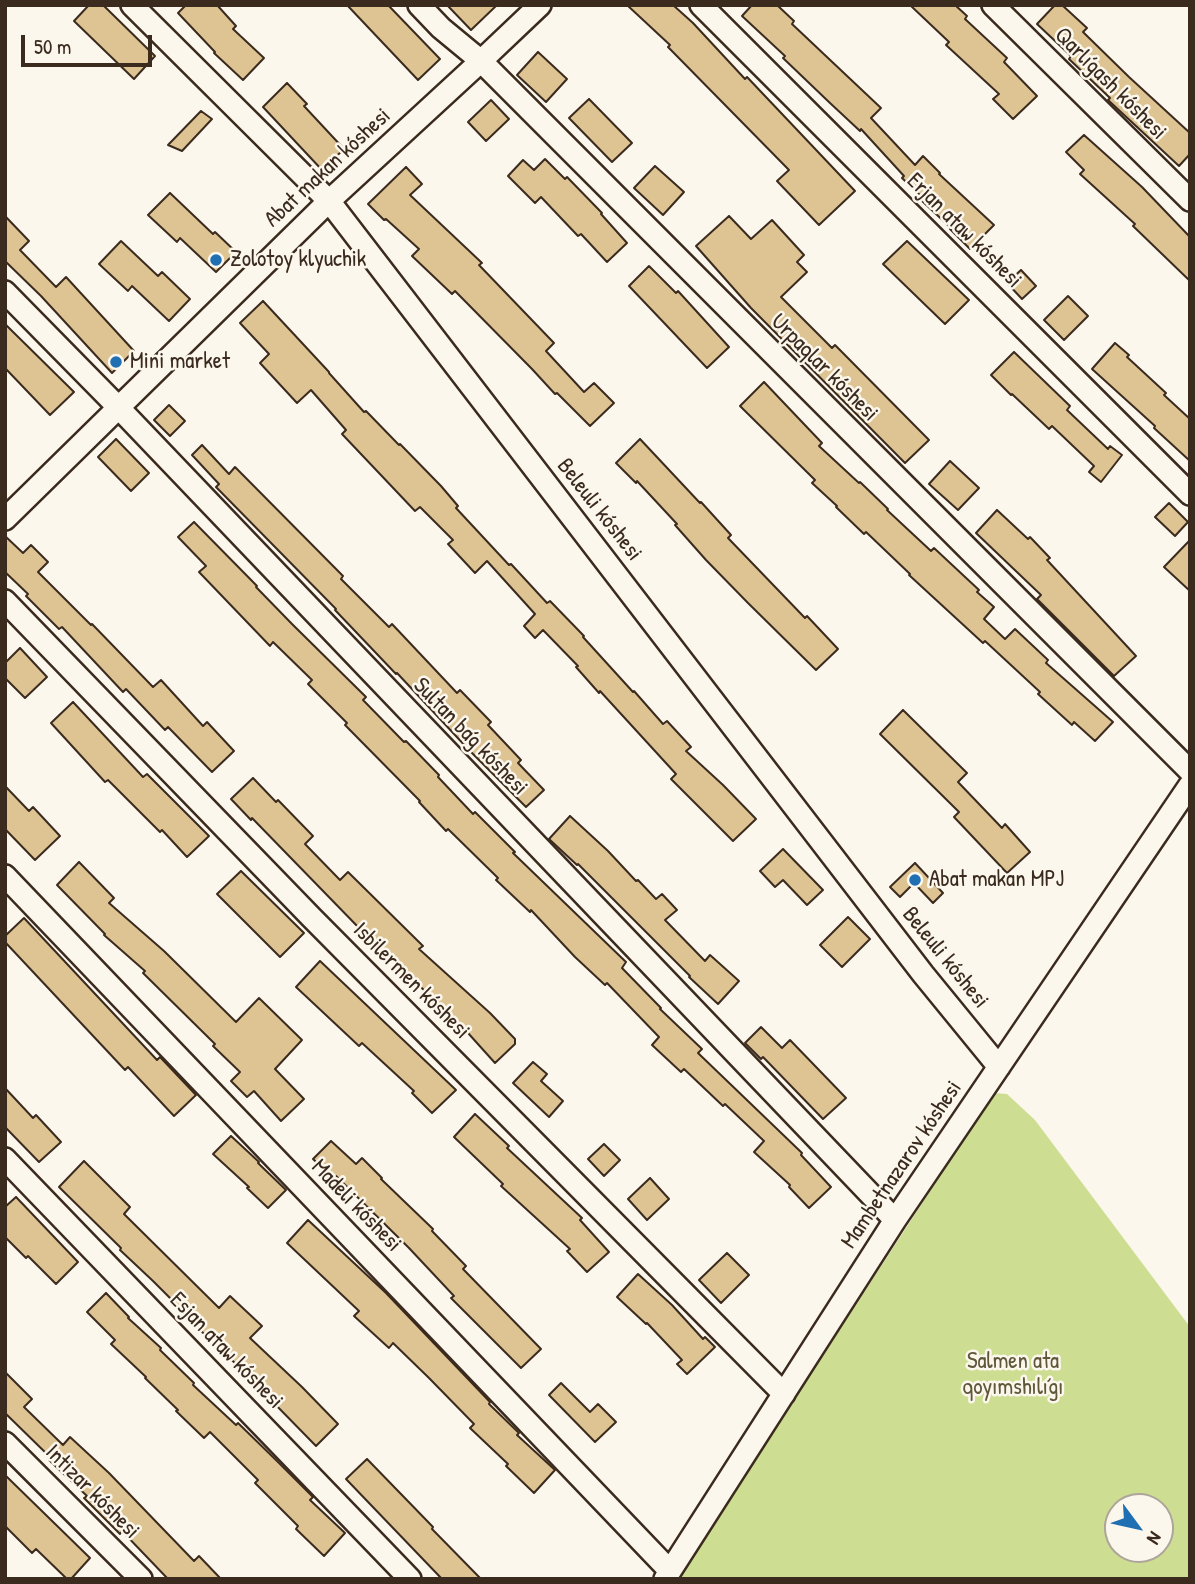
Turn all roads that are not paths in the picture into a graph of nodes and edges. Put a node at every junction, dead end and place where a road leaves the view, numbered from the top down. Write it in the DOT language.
graph roads {
  1 [pos="132,5"];
  2 [pos="419,5"];
  3 [pos="540,5"];
  4 [pos="701,5"];
  5 [pos="993,5"];
  6 [pos="481,61"];
  7 [pos="1190,200"];
  8 [pos="329,201"];
  9 [pos="5,292"];
  10 [pos="118,407"];
  11 [pos="1190,494"];
  12 [pos="5,519"];
  13 [pos="5,601"];
  14 [pos="1190,771"];
  15 [pos="1190,785"];
  16 [pos="5,876"];
  17 [pos="999,1067"];
  18 [pos="5,1159"];
  19 [pos="895,1220"];
  20 [pos="784,1394"];
  21 [pos="5,1443"];
  22 [pos="667,1575"];
  23 [pos="141,1579"];
  24 [pos="410,1579"];
  1 -- 8 [label="street, Beleuli kóshesi"];
  2 -- 6 [label="street, Urpaqlar kóshesi"];
  3 -- 6 [label="street, Abat makan kóshesi"];
  4 -- 11 [label="street, Erjan ataw kóshesi"];
  5 -- 7 [label="street, Qarlıǵash kóshesi"];
  6 -- 8 [label="street, Abat makan kóshesi"];
  6 -- 14 [label="street, Urpaqlar kóshesi"];
  8 -- 10 [label="street, Abat makan kóshesi"];
  8 -- 17 [label="street, Beleuli kóshesi"];
  9 -- 10 [label="street, Sultan baǵ kóshesi"];
  10 -- 12 [label="street, Abat makan kóshesi"];
  10 -- 19 [label="street, Sultan baǵ kóshesi"];
  13 -- 20 [label="street, Isbilermen kóshesi"];
  15 -- 17 [label="street, Mambetnazarov kóshesi"];
  16 -- 22 [label="street, Madeli kóshesi"];
  17 -- 19 [label="street, Mambetnazarov kóshesi"];
  18 -- 24 [label="street, Esjan ataw kóshesi"];
  19 -- 20 [label="street, Mambetnazarov kóshesi"];
  20 -- 22 [label="street, Mambetnazarov kóshesi"];
  21 -- 23 [label="street, Intizar kóshesi"];
}
